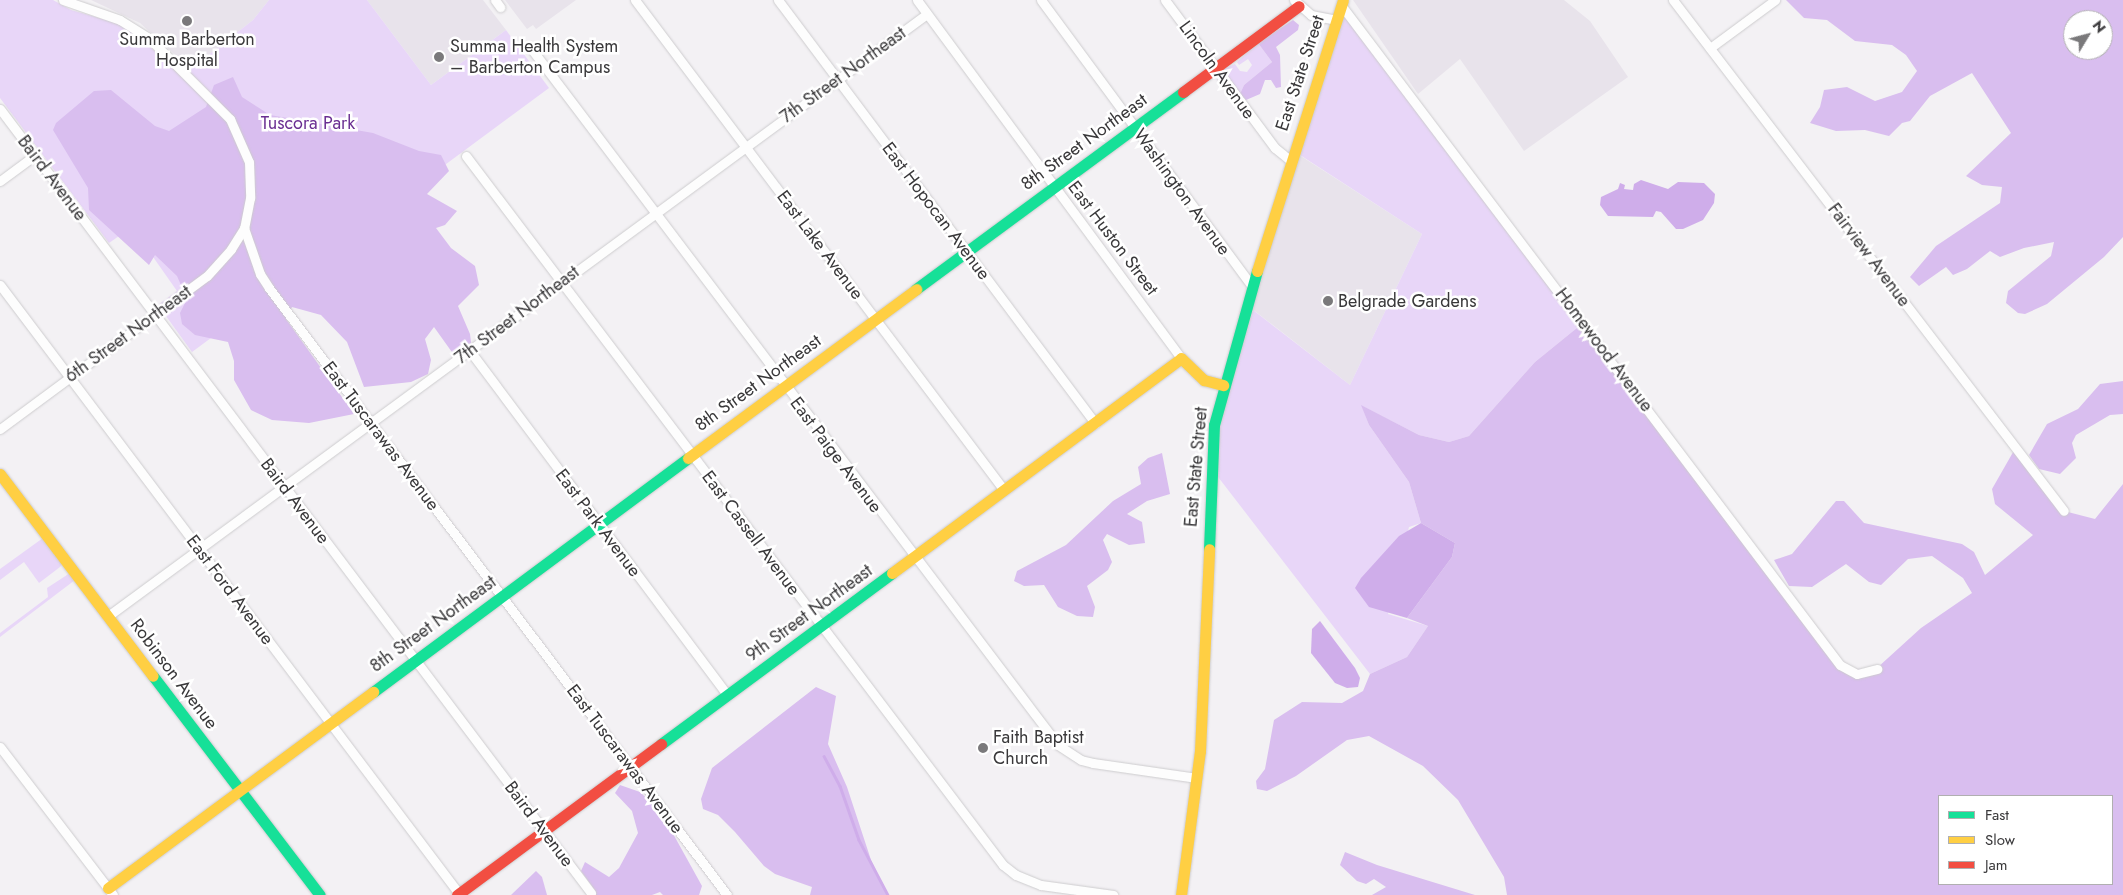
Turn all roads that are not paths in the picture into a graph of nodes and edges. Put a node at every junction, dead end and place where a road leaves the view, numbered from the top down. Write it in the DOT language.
graph roads {
  1 [pos="63,0"];
  2 [pos="635,0"];
  3 [pos="778,0"];
  4 [pos="917,0"];
  5 [pos="1041,0"];
  6 [pos="1165,0"];
  7 [pos="1673,0"];
  8 [pos="1775,0"];
  9 [pos="1342,2"];
  10 [pos="1296,3"];
  11 [pos="926,14"];
  12 [pos="1336,20"];
  13 [pos="530,47"];
  14 [pos="1710,48"];
  15 [pos="1215,68"];
  16 [pos="837,79"];
  17 [pos="0,109"];
  18 [pos="1134,127"];
  19 [pos="746,147"];
  20 [pos="35,155"];
  21 [pos="466,156"];
  22 [pos="1290,160"];
  23 [pos="0,181"];
  24 [pos="1053,187"];
  25 [pos="654,213"];
  26 [pos="244,228"];
  27 [pos="966,251"];
  28 [pos="561,282"];
  29 [pos="0,285"];
  30 [pos="1252,286"];
  31 [pos="154,314"];
  32 [pos="876,318"];
  33 [pos="470,351"];
  34 [pos="1181,358"];
  35 [pos="69,378"];
  36 [pos="1223,385"];
  37 [pos="784,386"];
  38 [pos="371,422"];
  39 [pos="1095,423"];
  40 [pos="0,429"];
  41 [pos="692,454"];
  42 [pos="0,474"];
  43 [pos="284,487"];
  44 [pos="1004,490"];
  45 [pos="2064,511"];
  46 [pos="598,523"];
  47 [pos="199,550"];
  48 [pos="914,557"];
  49 [pos="501,595"];
  50 [pos="108,616"];
  51 [pos="821,626"];
  52 [pos="414,659"];
  53 [pos="1877,668"];
  54 [pos="727,695"];
  55 [pos="329,722"];
  56 [pos="0,747"];
  57 [pos="630,767"];
  58 [pos="1197,778"];
  59 [pos="239,788"];
  60 [pos="544,831"];
  61 [pos="111,891"];
  62 [pos="591,893"];
  63 [pos="459,894"];
  64 [pos="320,895"];
  65 [pos="728,895"];
  66 [pos="1113,895"];
  67 [pos="1181,895"];
  1 -- 26 [label="street"];
  2 -- 19 [label="street, East Lake Avenue"];
  3 -- 16 [label="street, East Hopocan Avenue"];
  4 -- 11 [label="street, East Huston Street"];
  5 -- 18 [label="street, Washington Avenue"];
  6 -- 15 [label="street, Lincoln Avenue"];
  7 -- 14 [label="street, Fairview Avenue"];
  8 -- 14 [label="street"];
  9 -- 12 [label="street, East State Street"];
  9 -- 53 [label="street, Homewood Avenue"];
  10 -- 12 [label="street"];
  10 -- 15 [label="street, 8th Street Northeast"];
  11 -- 16 [label="street, 7th Street Northeast"];
  11 -- 24 [label="street, East Huston Street"];
  12 -- 22 [label="street, East State Street"];
  13 -- 25 [label="street, East Paige Avenue"];
  14 -- 45 [label="street, Fairview Avenue"];
  15 -- 18 [label="street, 8th Street Northeast"];
  15 -- 22 [label="street, Lincoln Avenue"];
  16 -- 19 [label="street, 7th Street Northeast"];
  16 -- 27 [label="street, East Hopocan Avenue"];
  17 -- 20 [label="street, Baird Avenue"];
  18 -- 24 [label="street, 8th Street Northeast"];
  18 -- 30 [label="street, Washington Avenue"];
  19 -- 25 [label="street, 7th Street Northeast"];
  19 -- 32 [label="street, East Lake Avenue"];
  20 -- 23 [label="street"];
  20 -- 31 [label="street, Baird Avenue"];
  21 -- 28 [label="street, East Cassell Avenue"];
  22 -- 30 [label="street, East State Street"];
  24 -- 27 [label="street, 8th Street Northeast"];
  24 -- 34 [label="street, East Huston Street"];
  25 -- 28 [label="street, 7th Street Northeast"];
  25 -- 37 [label="street, East Paige Avenue"];
  26 -- 31 [label="street, 6th Street Northeast"];
  26 -- 38 [label="street, East Tuscarawas Avenue"];
  27 -- 32 [label="street, 8th Street Northeast"];
  27 -- 39 [label="street, East Hopocan Avenue"];
  28 -- 33 [label="street, 7th Street Northeast"];
  28 -- 41 [label="street, East Cassell Avenue"];
  29 -- 35 [label="street, East Ford Avenue"];
  30 -- 36 [label="street, East State Street"];
  31 -- 35 [label="street, 6th Street Northeast"];
  31 -- 43 [label="street, Baird Avenue"];
  32 -- 37 [label="street, 8th Street Northeast"];
  32 -- 44 [label="street, East Lake Avenue"];
  33 -- 38 [label="street, 7th Street Northeast"];
  33 -- 46 [label="street, East Park Avenue"];
  34 -- 36 [label="street, East Huston Street"];
  34 -- 39 [label="street, 9th Street Northeast"];
  35 -- 40 [label="street, 6th Street Northeast"];
  35 -- 47 [label="street, East Ford Avenue"];
  36 -- 58 [label="street, East State Street"];
  37 -- 41 [label="street, 8th Street Northeast"];
  37 -- 48 [label="street, East Paige Avenue"];
  38 -- 43 [label="street, 7th Street Northeast"];
  38 -- 49 [label="street, East Tuscarawas Avenue"];
  39 -- 44 [label="street, 9th Street Northeast"];
  41 -- 46 [label="street, 8th Street Northeast"];
  41 -- 51 [label="street, East Cassell Avenue"];
  42 -- 50 [label="street, Robinson Avenue"];
  43 -- 47 [label="street, 7th Street Northeast"];
  43 -- 52 [label="street, Baird Avenue"];
  44 -- 48 [label="street, 9th Street Northeast"];
  46 -- 49 [label="street, 8th Street Northeast"];
  46 -- 54 [label="street, East Park Avenue"];
  47 -- 50 [label="street, 7th Street Northeast"];
  47 -- 55 [label="street, East Ford Avenue"];
  48 -- 51 [label="street, 9th Street Northeast"];
  48 -- 58 [label="street, East Paige Avenue"];
  49 -- 52 [label="street, 8th Street Northeast"];
  49 -- 57 [label="street, East Tuscarawas Avenue"];
  50 -- 59 [label="street, Robinson Avenue"];
  51 -- 54 [label="street, 9th Street Northeast"];
  51 -- 66 [label="street, East Cassell Avenue"];
  52 -- 55 [label="street, 8th Street Northeast"];
  52 -- 60 [label="street, Baird Avenue"];
  54 -- 57 [label="street, 9th Street Northeast"];
  55 -- 59 [label="street, 8th Street Northeast"];
  55 -- 63 [label="street, East Ford Avenue"];
  56 -- 61 [label="street"];
  57 -- 60 [label="street, 9th Street Northeast"];
  57 -- 65 [label="street, East Tuscarawas Avenue"];
  58 -- 67 [label="street, East State Street"];
  59 -- 61 [label="street, 8th Street Northeast"];
  59 -- 64 [label="street, Robinson Avenue"];
  60 -- 62 [label="street, Baird Avenue"];
  60 -- 63 [label="street, 9th Street Northeast"];
}
